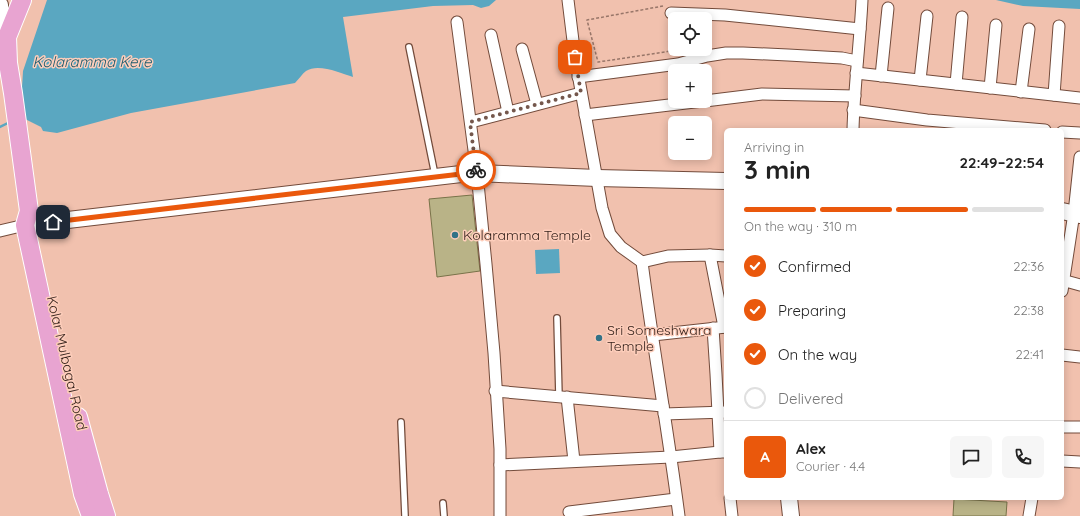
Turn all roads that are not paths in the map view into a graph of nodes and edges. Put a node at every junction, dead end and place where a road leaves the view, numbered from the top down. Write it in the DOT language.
graph roads {
  1 [pos="22,0"];
  2 [pos="568,0"];
  3 [pos="862,0"];
  4 [pos="0,5"];
  5 [pos="888,8"];
  6 [pos="712,14"];
  7 [pos="927,16"];
  8 [pos="962,17"];
  9 [pos="457,22"];
  10 [pos="996,25"];
  11 [pos="1059,26"];
  12 [pos="860,29"];
  13 [pos="1029,29"];
  14 [pos="5,33"];
  15 [pos="491,35"];
  16 [pos="409,47"];
  17 [pos="522,49"];
  18 [pos="857,61"];
  19 [pos="856,73"];
  20 [pos="881,76"];
  21 [pos="578,77"];
  22 [pos="920,80"];
  23 [pos="956,84"];
  24 [pos="990,88"];
  25 [pos="1021,92"];
  26 [pos="581,93"];
  27 [pos="1054,95"];
  28 [pos="855,96"];
  29 [pos="1080,98"];
  30 [pos="712,100"];
  31 [pos="537,104"];
  32 [pos="668,105"];
  33 [pos="853,110"];
  34 [pos="508,112"];
  35 [pos="585,115"];
  36 [pos="470,122"];
  37 [pos="853,128"];
  38 [pos="1021,128"];
  39 [pos="1064,132"];
  40 [pos="1080,133"];
  41 [pos="1080,157"];
  42 [pos="477,173"];
  43 [pos="436,177"];
  44 [pos="596,178"];
  45 [pos="724,181"];
  46 [pos="1072,213"];
  47 [pos="31,220"];
  48 [pos="0,232"];
  49 [pos="1065,250"];
  50 [pos="710,255"];
  51 [pos="724,256"];
  52 [pos="1064,261"];
  53 [pos="642,262"];
  54 [pos="1064,284"];
  55 [pos="1080,285"];
  56 [pos="557,318"];
  57 [pos="721,328"];
  58 [pos="653,336"];
  59 [pos="1064,355"];
  60 [pos="1080,357"];
  61 [pos="495,391"];
  62 [pos="563,397"];
  63 [pos="664,410"];
  64 [pos="722,412"];
  65 [pos="401,422"];
  66 [pos="1064,427"];
  67 [pos="1080,428"];
  68 [pos="723,452"];
  69 [pos="671,456"];
  70 [pos="574,461"];
  71 [pos="1064,461"];
  72 [pos="1080,462"];
  73 [pos="500,465"];
  74 [pos="676,499"];
  75 [pos="730,500"];
  76 [pos="789,500"];
  77 [pos="1032,500"];
  78 [pos="443,504"];
  79 [pos="569,512"];
  80 [pos="91,516"];
  81 [pos="106,516"];
  82 [pos="405,516"];
  83 [pos="444,516"];
  84 [pos="500,516"];
  85 [pos="679,516"];
  86 [pos="732,516"];
  87 [pos="792,516"];
  88 [pos="1029,516"];
  1 -- 14 [label="main road, Kolar Mulbagal Road"];
  2 -- 21 [label="street"];
  3 -- 12 [label="street"];
  4 -- 14 [label="street"];
  5 -- 20 [label="street"];
  6 -- 12 [label="street"];
  7 -- 22 [label="street"];
  8 -- 23 [label="street"];
  9 -- 36 [label="street"];
  10 -- 24 [label="street"];
  11 -- 27 [label="street"];
  12 -- 18 [label="street"];
  13 -- 25 [label="street"];
  14 -- 47 [label="main road, Kolar Mulbagal Road"];
  15 -- 34 [label="street"];
  16 -- 43 [label="lane"];
  17 -- 31 [label="street"];
  18 -- 19 [label="street"];
  18 -- 21 [label="street"];
  19 -- 20 [label="street"];
  19 -- 28 [label="street"];
  20 -- 22 [label="street"];
  21 -- 26 [label="street"];
  22 -- 23 [label="street"];
  23 -- 24 [label="street"];
  24 -- 25 [label="street"];
  25 -- 27 [label="street"];
  26 -- 31 [label="street"];
  26 -- 35 [label="street"];
  27 -- 29 [label="street"];
  28 -- 30 [label="street"];
  28 -- 33 [label="street"];
  31 -- 34 [label="street"];
  32 -- 35 [label="street"];
  33 -- 37 [label="street"];
  33 -- 38 [label="street"];
  34 -- 36 [label="street"];
  35 -- 44 [label="street"];
  36 -- 42 [label="street"];
  39 -- 40 [label="street"];
  41 -- 46 [label="street"];
  42 -- 43 [label="street"];
  42 -- 44 [label="street"];
  42 -- 61 [label="street"];
  43 -- 47 [label="street"];
  44 -- 45 [label="street"];
  44 -- 53 [label="street"];
  46 -- 49 [label="street"];
  47 -- 48 [label="street"];
  47 -- 80 [label="main road, Kolar Mulbagal Road"];
  47 -- 81 [label="main road, Kolar Mulbagal Road"];
  49 -- 52 [label="street"];
  50 -- 51 [label="street"];
  50 -- 53 [label="street"];
  50 -- 57 [label="street"];
  53 -- 58 [label="street"];
  54 -- 55 [label="street"];
  56 -- 62 [label="lane"];
  57 -- 58 [label="street"];
  57 -- 64 [label="street"];
  58 -- 63 [label="street"];
  59 -- 60 [label="street"];
  61 -- 62 [label="street"];
  61 -- 73 [label="street"];
  62 -- 63 [label="street"];
  62 -- 70 [label="street"];
  63 -- 64 [label="street"];
  63 -- 69 [label="street"];
  64 -- 68 [label="street"];
  65 -- 82 [label="lane"];
  66 -- 67 [label="street"];
  68 -- 69 [label="street"];
  69 -- 70 [label="street"];
  69 -- 74 [label="street"];
  70 -- 73 [label="street"];
  71 -- 72 [label="street"];
  73 -- 84 [label="street"];
  74 -- 79 [label="street"];
  74 -- 85 [label="street"];
  75 -- 86 [label="street"];
  76 -- 87 [label="street"];
  77 -- 88 [label="street"];
  78 -- 83 [label="lane"];
}
